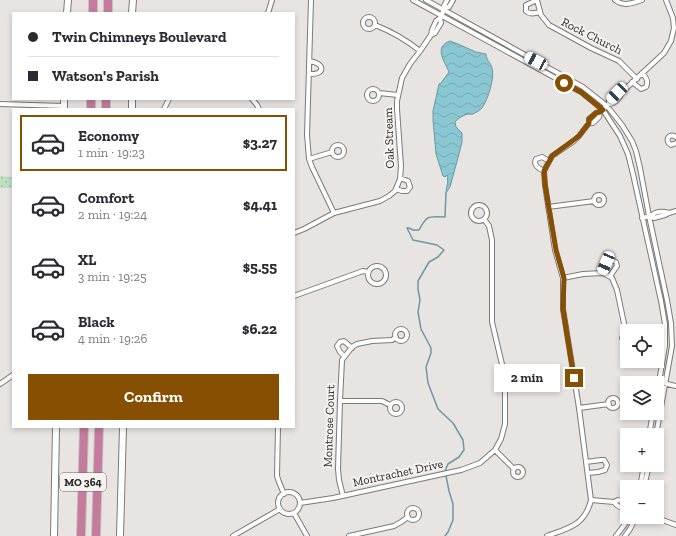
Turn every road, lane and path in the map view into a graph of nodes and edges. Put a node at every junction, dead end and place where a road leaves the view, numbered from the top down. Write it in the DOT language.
graph roads {
  1 [pos="68,0"];
  2 [pos="93,0"];
  3 [pos="108,0"];
  4 [pos="132,0"];
  5 [pos="272,0"];
  6 [pos="311,0"];
  7 [pos="413,0"];
  8 [pos="426,0"];
  9 [pos="447,0"];
  10 [pos="453,0"];
  11 [pos="615,0"];
  12 [pos="642,0"];
  13 [pos="666,0"];
  14 [pos="445,9"];
  15 [pos="67,12"];
  16 [pos="93,12"];
  17 [pos="108,12"];
  18 [pos="132,12"];
  19 [pos="268,12"];
  20 [pos="540,12"];
  21 [pos="441,17"];
  22 [pos="375,25"];
  23 [pos="420,52"];
  24 [pos="309,61"];
  25 [pos="642,73"];
  26 [pos="309,74"];
  27 [pos="636,78"];
  28 [pos="632,82"];
  29 [pos="378,93"];
  30 [pos="398,95"];
  31 [pos="0,104"];
  32 [pos="608,105"];
  33 [pos="64,107"];
  34 [pos="601,111"];
  35 [pos="676,136"];
  36 [pos="676,143"];
  37 [pos="332,152"];
  38 [pos="309,159"];
  39 [pos="549,161"];
  40 [pos="544,171"];
  41 [pos="400,178"];
  42 [pos="396,189"];
  43 [pos="594,201"];
  44 [pos="548,207"];
  45 [pos="676,211"];
  46 [pos="334,212"];
  47 [pos="650,216"];
  48 [pos="642,218"];
  49 [pos="484,219"];
  50 [pos="295,233"];
  51 [pos="368,272"];
  52 [pos="602,273"];
  53 [pos="610,276"];
  54 [pos="564,278"];
  55 [pos="295,296"];
  56 [pos="625,324"];
  57 [pos="396,337"];
  58 [pos="352,348"];
  59 [pos="344,356"];
  60 [pos="12,376"];
  61 [pos="660,376"];
  62 [pos="666,383"];
  63 [pos="0,384"];
  64 [pos="676,386"];
  65 [pos="340,401"];
  66 [pos="608,404"];
  67 [pos="390,405"];
  68 [pos="579,408"];
  69 [pos="56,428"];
  70 [pos="84,428"];
  71 [pos="99,428"];
  72 [pos="123,428"];
  73 [pos="278,428"];
  74 [pos="657,428"];
  75 [pos="495,450"];
  76 [pos="586,462"];
  77 [pos="514,469"];
  78 [pos="588,473"];
  79 [pos="284,494"];
  80 [pos="342,496"];
  81 [pos="591,500"];
  82 [pos="620,501"];
  83 [pos="614,502"];
  84 [pos="300,503"];
  85 [pos="620,506"];
  86 [pos="280,509"];
  87 [pos="294,513"];
  88 [pos="408,517"];
  89 [pos="664,521"];
  90 [pos="625,524"];
  91 [pos="632,524"];
  92 [pos="676,525"];
  93 [pos="54,536"];
  94 [pos="81,536"];
  95 [pos="96,536"];
  96 [pos="120,536"];
  97 [pos="232,536"];
  98 [pos="307,536"];
  99 [pos="349,536"];
  100 [pos="547,536"];
  101 [pos="616,536"];
  102 [pos="625,536"];
  1 -- 15 [label="street"];
  2 -- 16 [label="highway"];
  3 -- 17 [label="highway"];
  4 -- 18 [label="street"];
  5 -- 19 [label="street"];
  6 -- 24 [label="street"];
  7 -- 21 [label="street"];
  8 -- 14 [label="street"];
  9 -- 14 [label="street"];
  10 -- 14 [label="street"];
  11 -- 12 [label="street"];
  13 -- 25 [label="street"];
  14 -- 21 [label="street, Oak Stream"];
  14 -- 32 [label="street"];
  20 -- 27 [label="street, Rock Church"];
  21 -- 23 [label="street, Oak Stream"];
  21 -- 34 [label="street"];
  22 -- 23 [label="street"];
  23 -- 30 [label="street, Oak Stream"];
  24 -- 26 [label="street"];
  24 -- 26 [label="street"];
  25 -- 27 [label="street"];
  25 -- 28 [label="street"];
  26 -- 38 [label="street"];
  27 -- 28 [label="street"];
  28 -- 32 [label="street"];
  29 -- 30 [label="street"];
  30 -- 41 [label="street, Oak Stream"];
  31 -- 33 [label="street"];
  32 -- 34 [label="street"];
  32 -- 47 [label="street"];
  34 -- 39 [label="street"];
  34 -- 48 [label="street"];
  35 -- 36 [label="street"];
  37 -- 38 [label="street"];
  38 -- 46 [label="street"];
  39 -- 40 [label="street"];
  39 -- 40 [label="street"];
  40 -- 44 [label="street"];
  41 -- 42 [label="street, Oak Stream"];
  41 -- 42 [label="street, Oak Stream"];
  42 -- 46 [label="street, Oak Stream"];
  43 -- 44 [label="street"];
  44 -- 54 [label="street"];
  45 -- 47 [label="street"];
  46 -- 50 [label="street, Oak Stream"];
  47 -- 48 [label="street"];
  47 -- 62 [label="street"];
  48 -- 61 [label="street"];
  49 -- 49 [label="street, Montrachet Drive"];
  49 -- 75 [label="street, Montrachet Drive"];
  51 -- 51 [label="street"];
  51 -- 55 [label="street"];
  52 -- 53 [label="street"];
  52 -- 53 [label="street"];
  52 -- 54 [label="street"];
  53 -- 56 [label="street"];
  54 -- 68 [label="street"];
  57 -- 58 [label="street, Montrose Court"];
  58 -- 59 [label="street, Montrose Court"];
  58 -- 59 [label="street, Montrose Court"];
  59 -- 65 [label="street, Montrose Court"];
  60 -- 63 [label="street"];
  62 -- 64 [label="street"];
  62 -- 74 [label="street"];
  65 -- 67 [label="street"];
  65 -- 80 [label="street, Montrose Court"];
  66 -- 68 [label="street"];
  68 -- 76 [label="street"];
  69 -- 93 [label="street"];
  70 -- 94 [label="highway, MO 364"];
  71 -- 95 [label="highway, MO 364"];
  72 -- 96 [label="street"];
  73 -- 79 [label="street"];
  75 -- 77 [label="street"];
  75 -- 80 [label="street, Montrachet Drive"];
  76 -- 78 [label="street"];
  76 -- 78 [label="street"];
  78 -- 81 [label="street"];
  79 -- 84 [label="street"];
  79 -- 86 [label="street"];
  80 -- 84 [label="street, Montrachet Drive"];
  81 -- 83 [label="street"];
  81 -- 100 [label="street"];
  82 -- 83 [label="street"];
  83 -- 85 [label="street"];
  84 -- 87 [label="street"];
  86 -- 87 [label="street"];
  86 -- 97 [label="street"];
  87 -- 98 [label="street"];
  88 -- 99 [label="street"];
  89 -- 92 [label="street"];
  90 -- 101 [label="street"];
  91 -- 102 [label="street"];
}
